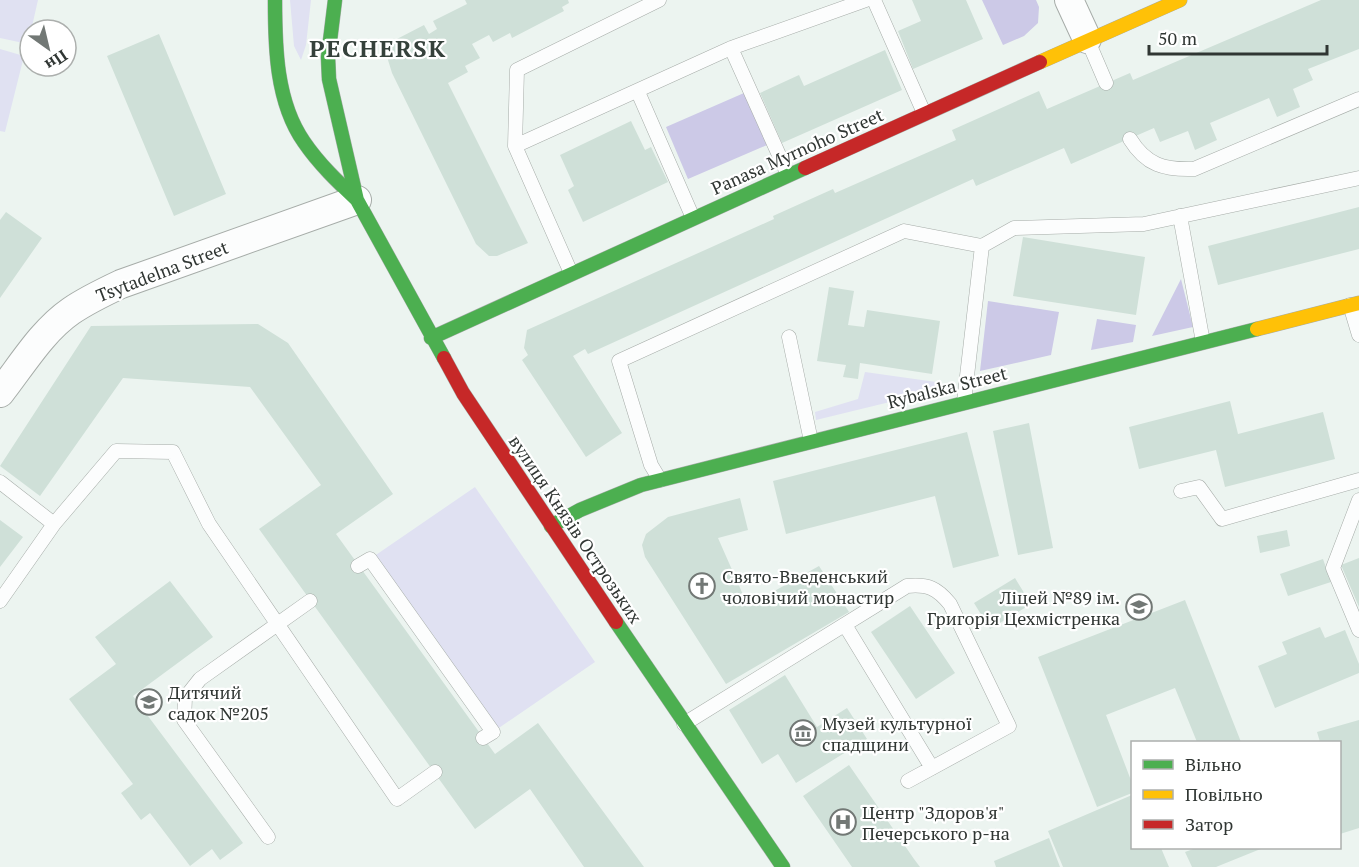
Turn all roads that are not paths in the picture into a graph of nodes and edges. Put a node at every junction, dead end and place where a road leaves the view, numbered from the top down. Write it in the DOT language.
graph roads {
  1 [pos="275,0"];
  2 [pos="335,0"];
  3 [pos="659,0"];
  4 [pos="866,0"];
  5 [pos="874,0"];
  6 [pos="1069,0"];
  7 [pos="1180,0"];
  8 [pos="1087,39"];
  9 [pos="731,48"];
  10 [pos="1106,83"];
  11 [pos="638,92"];
  12 [pos="1359,99"];
  13 [pos="924,113"];
  14 [pos="1130,139"];
  15 [pos="515,146"];
  16 [pos="788,175"];
  17 [pos="1359,178"];
  18 [pos="357,200"];
  19 [pos="1180,216"];
  20 [pos="693,218"];
  21 [pos="982,246"];
  22 [pos="571,273"];
  23 [pos="1354,304"];
  24 [pos="1359,335"];
  25 [pos="789,337"];
  26 [pos="431,338"];
  27 [pos="1203,342"];
  28 [pos="0,393"];
  29 [pos="964,402"];
  30 [pos="811,441"];
  31 [pos="660,480"];
  32 [pos="1359,480"];
  33 [pos="0,482"];
  34 [pos="1181,491"];
  35 [pos="1359,500"];
  36 [pos="54,524"];
  37 [pos="551,526"];
  38 [pos="358,566"];
  39 [pos="0,601"];
  40 [pos="310,601"];
  41 [pos="278,624"];
  42 [pos="845,625"];
  43 [pos="1359,630"];
  44 [pos="684,724"];
  45 [pos="483,738"];
  46 [pos="932,768"];
  47 [pos="435,772"];
  48 [pos="908,781"];
  49 [pos="268,837"];
  50 [pos="783,867"];
  1 -- 18 [label="street, вулиця Князів Острозьких"];
  2 -- 18 [label="street, вулиця Князів Острозьких"];
  3 -- 15 [label="lane"];
  4 -- 9 [label="lane"];
  5 -- 13 [label="lane"];
  6 -- 8 [label="street"];
  7 -- 8 [label="street, Panasa Myrnoho Street"];
  8 -- 10 [label="lane"];
  8 -- 13 [label="street, Panasa Myrnoho Street"];
  9 -- 11 [label="lane"];
  9 -- 16 [label="lane"];
  11 -- 15 [label="lane"];
  11 -- 20 [label="lane"];
  12 -- 14 [label="lane"];
  13 -- 16 [label="street, Panasa Myrnoho Street"];
  15 -- 22 [label="lane"];
  16 -- 20 [label="street, Panasa Myrnoho Street"];
  17 -- 19 [label="lane"];
  18 -- 26 [label="street, вулиця Князів Острозьких"];
  18 -- 28 [label="street, Tsytadelna Street"];
  19 -- 21 [label="lane"];
  19 -- 27 [label="lane"];
  20 -- 22 [label="street, Panasa Myrnoho Street"];
  21 -- 29 [label="lane"];
  21 -- 31 [label="lane"];
  22 -- 26 [label="street, Panasa Myrnoho Street"];
  23 -- 24 [label="lane"];
  23 -- 27 [label="street, Rybalska Street"];
  25 -- 30 [label="lane"];
  26 -- 37 [label="street, вулиця Князів Острозьких"];
  27 -- 29 [label="street, Rybalska Street"];
  29 -- 30 [label="street, Rybalska Street"];
  30 -- 31 [label="street, Rybalska Street"];
  31 -- 37 [label="street, Rybalska Street"];
  32 -- 34 [label="lane"];
  33 -- 36 [label="lane"];
  35 -- 43 [label="lane"];
  36 -- 39 [label="lane"];
  36 -- 41 [label="lane"];
  37 -- 44 [label="street, вулиця Князів Острозьких"];
  38 -- 45 [label="lane"];
  40 -- 41 [label="lane"];
  41 -- 47 [label="lane"];
  41 -- 49 [label="lane"];
  42 -- 44 [label="lane"];
  42 -- 46 [label="lane"];
  42 -- 46 [label="lane"];
  44 -- 50 [label="street, вулиця Князів Острозьких"];
  46 -- 48 [label="lane"];
}
